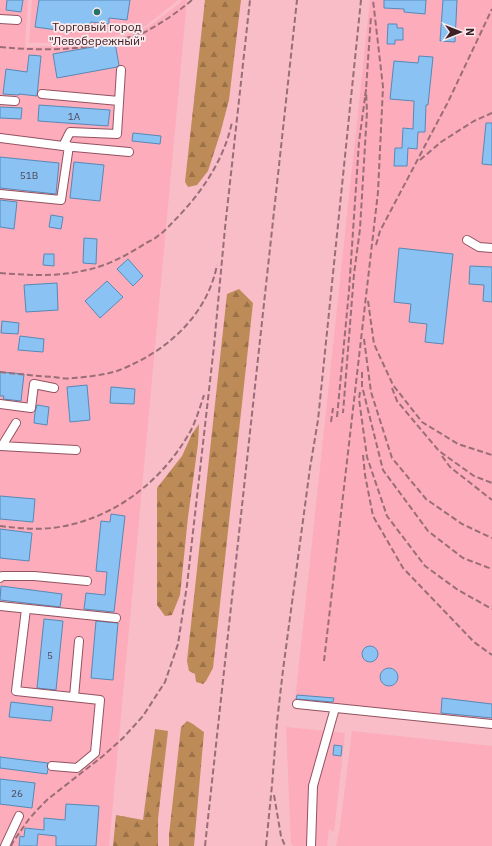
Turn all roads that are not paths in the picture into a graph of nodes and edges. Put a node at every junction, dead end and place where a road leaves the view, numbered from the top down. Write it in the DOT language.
graph roads {
  1 [pos="0,19"];
  2 [pos="17,20"];
  3 [pos="121,70"];
  4 [pos="42,94"];
  5 [pos="0,100"];
  6 [pos="15,101"];
  7 [pos="119,101"];
  8 [pos="0,138"];
  9 [pos="66,146"];
  10 [pos="129,152"];
  11 [pos="0,194"];
  12 [pos="467,240"];
  13 [pos="492,248"];
  14 [pos="54,388"];
  15 [pos="0,404"];
  16 [pos="16,423"];
  17 [pos="1,446"];
  18 [pos="76,450"];
  19 [pos="0,578"];
  20 [pos="87,581"];
  21 [pos="0,606"];
  22 [pos="26,609"];
  23 [pos="116,618"];
  24 [pos="79,641"];
  25 [pos="74,697"];
  26 [pos="297,704"];
  27 [pos="335,708"];
  28 [pos="492,724"];
  29 [pos="52,766"];
  30 [pos="19,816"];
  31 [pos="5,846"];
  32 [pos="311,846"];
  1 -- 2 [label="lane"];
  3 -- 7 [label="lane"];
  4 -- 7 [label="lane"];
  5 -- 6 [label="lane"];
  7 -- 9 [label="lane"];
  8 -- 9 [label="lane"];
  9 -- 10 [label="lane"];
  9 -- 11 [label="lane"];
  12 -- 13 [label="lane"];
  14 -- 15 [label="lane"];
  16 -- 17 [label="lane"];
  17 -- 18 [label="lane"];
  19 -- 20 [label="lane"];
  21 -- 22 [label="lane"];
  22 -- 23 [label="lane"];
  22 -- 25 [label="lane"];
  24 -- 25 [label="lane"];
  25 -- 29 [label="lane"];
  26 -- 27 [label="lane"];
  27 -- 28 [label="lane"];
  27 -- 32 [label="lane"];
  30 -- 31 [label="lane"];
}
